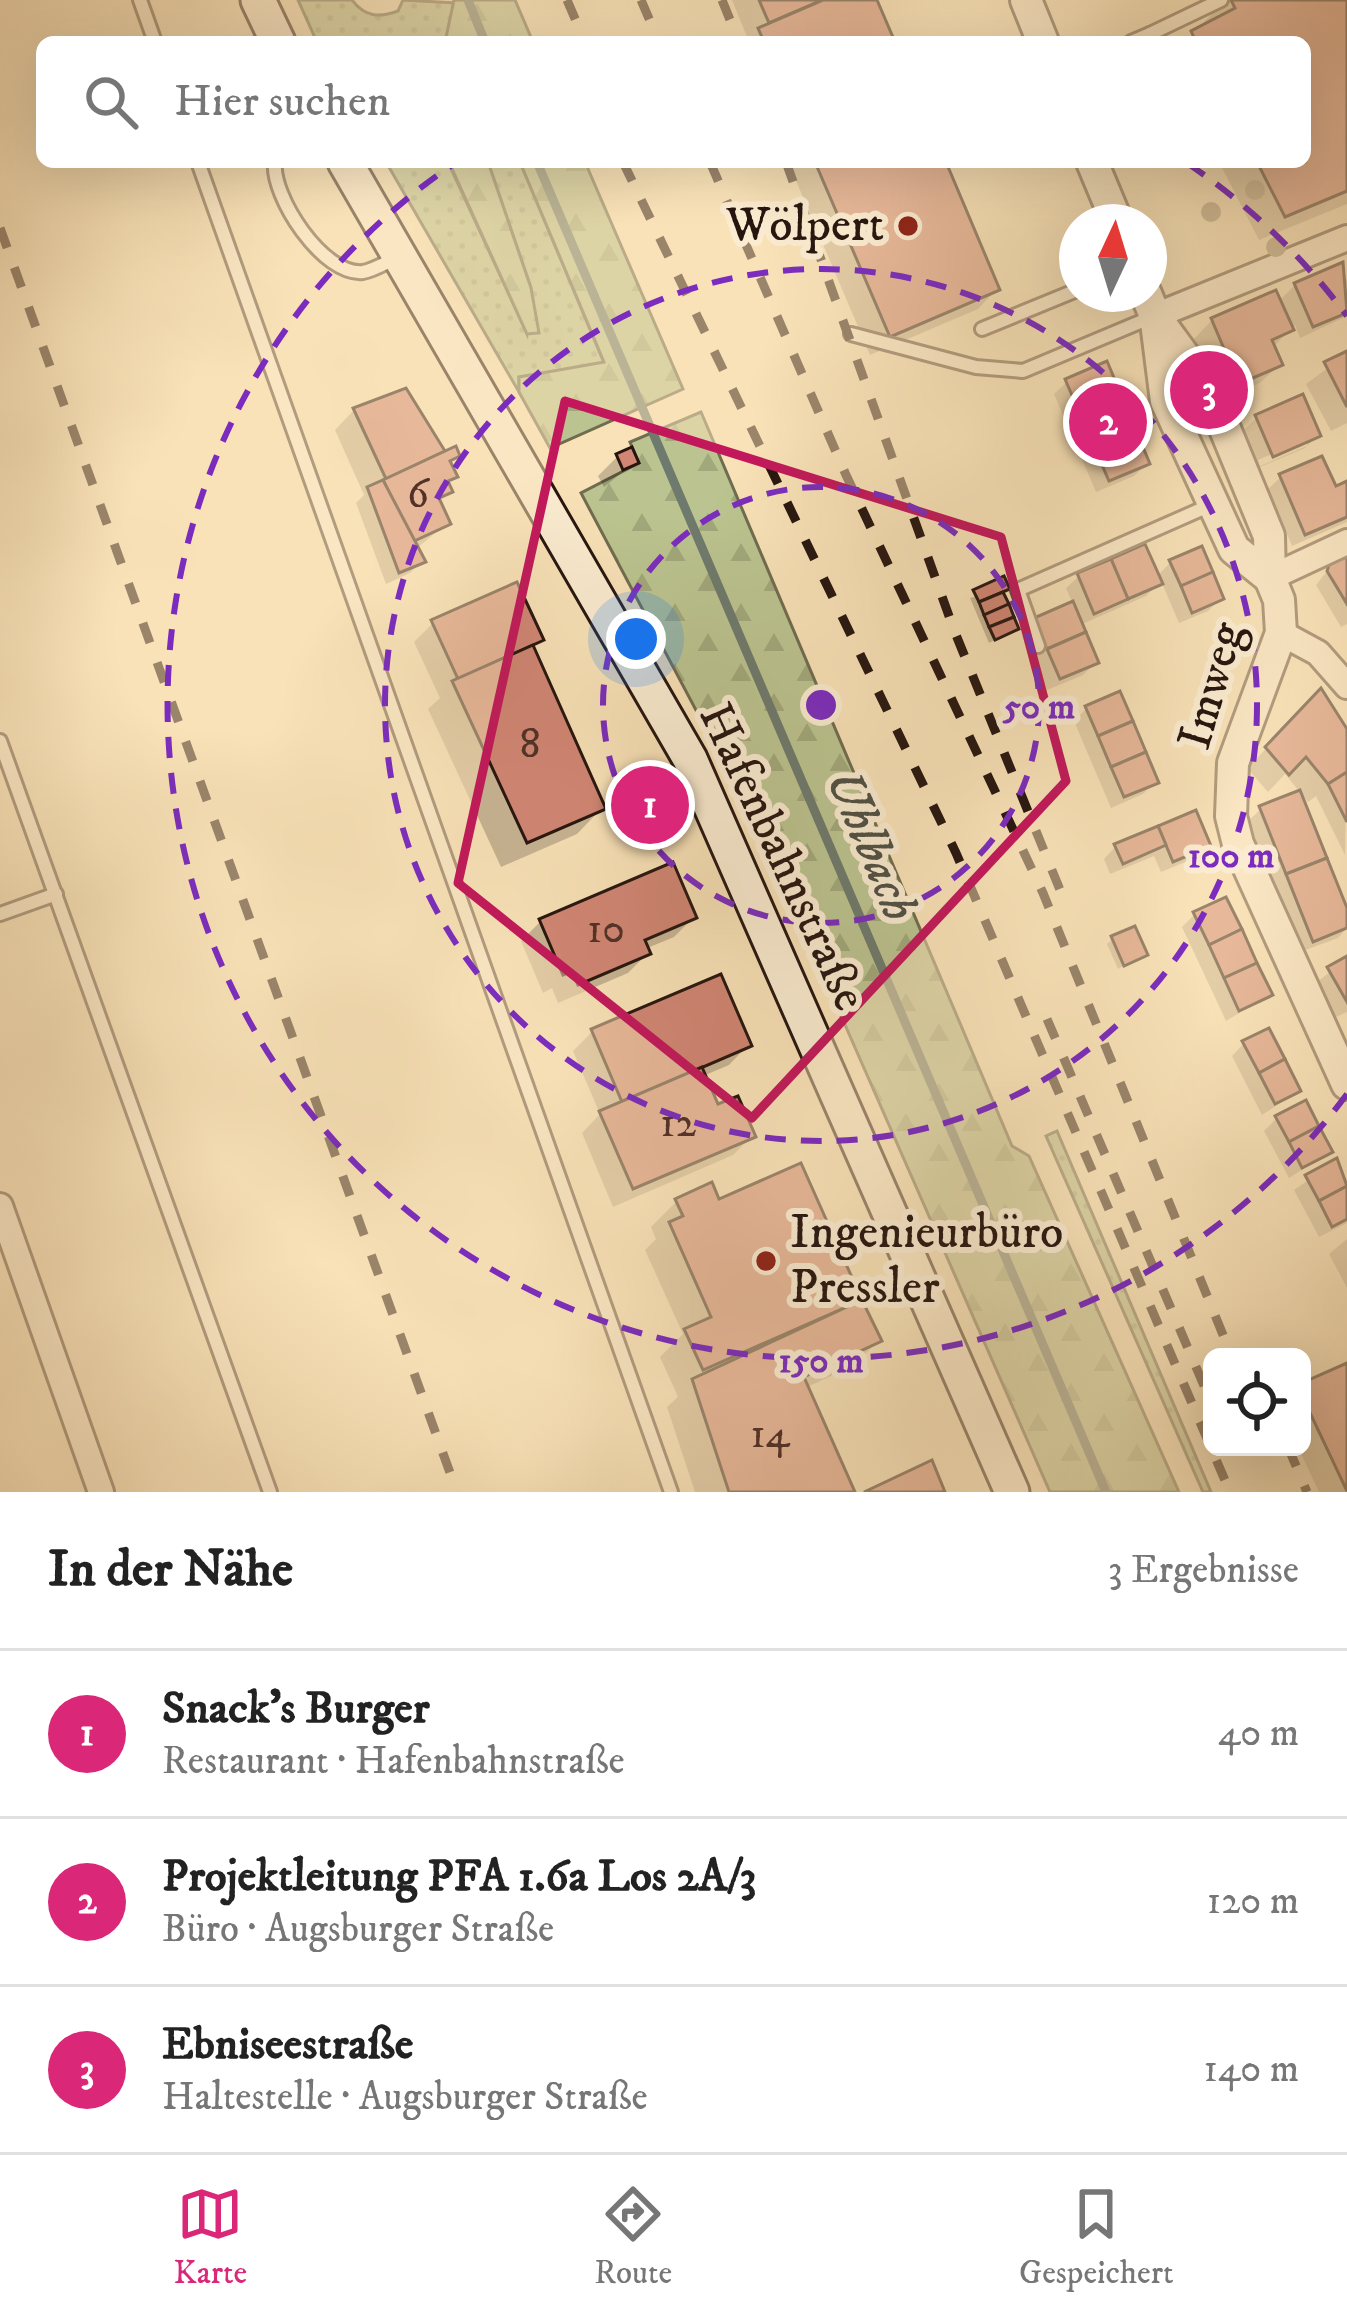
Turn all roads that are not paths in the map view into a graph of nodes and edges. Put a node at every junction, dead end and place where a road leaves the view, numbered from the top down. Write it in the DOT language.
graph roads {
  1 [pos="140,0"];
  2 [pos="258,0"];
  3 [pos="1026,0"];
  4 [pos="1221,0"];
  5 [pos="153,36"];
  6 [pos="275,36"];
  7 [pos="1041,36"];
  8 [pos="1156,36"];
  9 [pos="200,168"];
  10 [pos="276,168"];
  11 [pos="349,168"];
  12 [pos="1094,168"];
  13 [pos="1110,204"];
  14 [pos="1347,238"];
  15 [pos="403,256"];
  16 [pos="1059,297"];
  17 [pos="1167,300"];
  18 [pos="1137,312"];
  19 [pos="1152,312"];
  20 [pos="1156,312"];
  21 [pos="982,329"];
  22 [pos="851,334"];
  23 [pos="1214,504"];
  24 [pos="1347,542"];
  25 [pos="1270,578"];
  26 [pos="1281,633"];
  27 [pos="1038,646"];
  28 [pos="1347,686"];
  29 [pos="0,741"];
  30 [pos="56,894"];
  31 [pos="0,914"];
  32 [pos="1347,1084"];
  33 [pos="0,1206"];
  34 [pos="101,1492"];
  35 [pos="270,1492"];
  36 [pos="671,1492"];
  37 [pos="1012,1492"];
  1 -- 5 [label="lane"];
  2 -- 6 [label="main road"];
  3 -- 7 [label="street"];
  4 -- 8 [label="lane"];
  9 -- 36 [label="lane"];
  10 -- 15 [label="lane"];
  11 -- 15 [label="main road, Hafenbahnstraße"];
  12 -- 13 [label="street"];
  14 -- 17 [label="street"];
  15 -- 37 [label="main road, Hafenbahnstraße"];
  16 -- 21 [label="lane"];
  18 -- 22 [label="lane"];
  19 -- 23 [label="street"];
  20 -- 25 [label="street, Imweg"];
  23 -- 25 [label="street"];
  23 -- 27 [label="lane"];
  24 -- 25 [label="street"];
  25 -- 26 [label="street, Imweg"];
  26 -- 28 [label="street"];
  26 -- 32 [label="street, Imweg"];
  29 -- 30 [label="lane"];
  30 -- 31 [label="lane"];
  30 -- 35 [label="lane"];
  33 -- 34 [label="street"];
}
